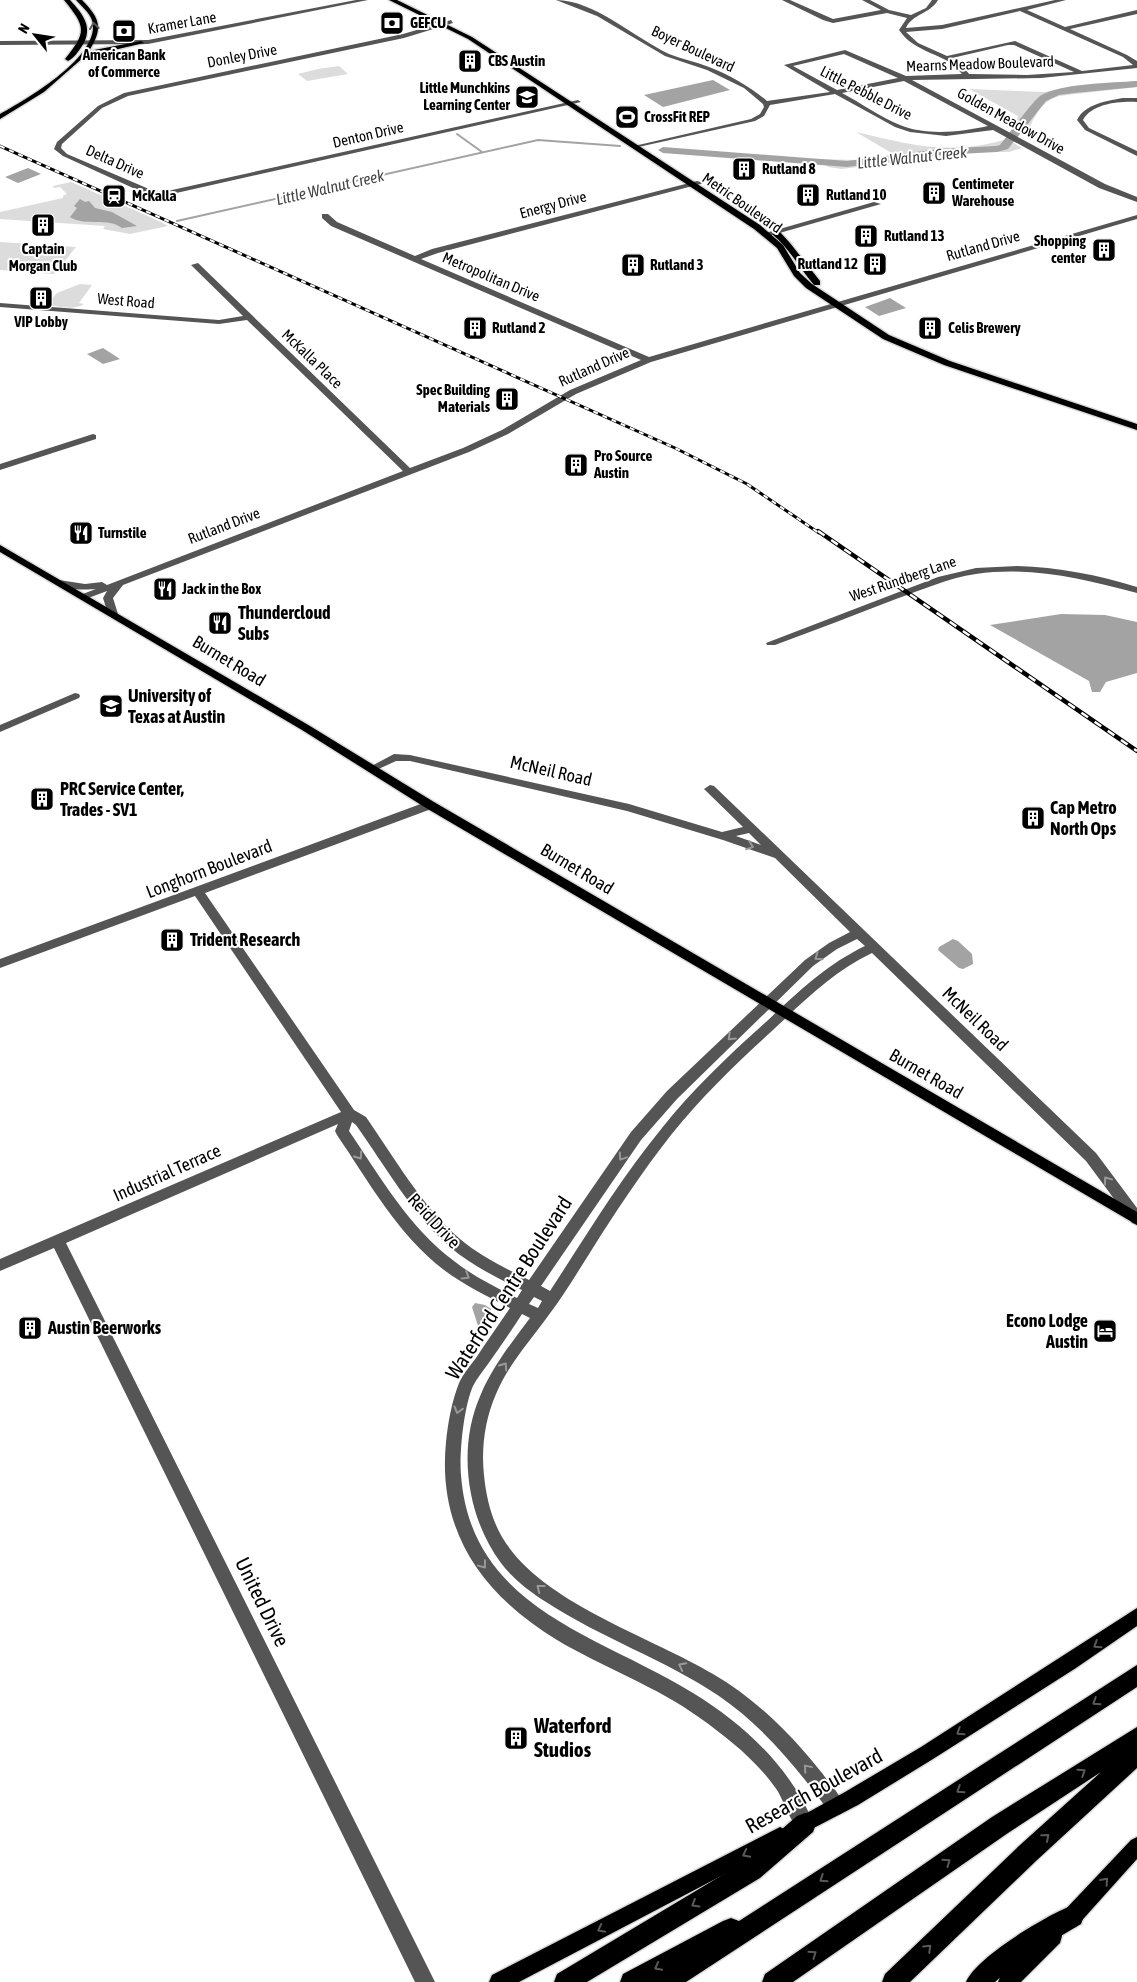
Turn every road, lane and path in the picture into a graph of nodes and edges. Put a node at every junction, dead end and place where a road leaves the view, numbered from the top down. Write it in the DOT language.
graph roads {
  1 [pos="67,0"];
  2 [pos="79,0"];
  3 [pos="365,0"];
  4 [pos="392,0"];
  5 [pos="401,0"];
  6 [pos="559,0"];
  7 [pos="785,0"];
  8 [pos="865,0"];
  9 [pos="935,0"];
  10 [pos="1063,0"];
  11 [pos="1020,10"];
  12 [pos="887,11"];
  13 [pos="1137,12"];
  14 [pos="911,17"];
  15 [pos="448,23"];
  16 [pos="1063,29"];
  17 [pos="902,30"];
  18 [pos="0,43"];
  19 [pos="141,43"];
  20 [pos="80,44"];
  21 [pos="91,44"];
  22 [pos="82,56"];
  23 [pos="945,58"];
  24 [pos="787,65"];
  25 [pos="1137,65"];
  26 [pos="1080,72"];
  27 [pos="966,75"];
  28 [pos="906,79"];
  29 [pos="835,92"];
  30 [pos="18,99"];
  31 [pos="1136,100"];
  32 [pos="28,101"];
  33 [pos="578,102"];
  34 [pos="766,103"];
  35 [pos="570,104"];
  36 [pos="0,110"];
  37 [pos="0,117"];
  38 [pos="996,127"];
  39 [pos="644,146"];
  40 [pos="636,147"];
  41 [pos="57,149"];
  42 [pos="1137,154"];
  43 [pos="700,182"];
  44 [pos="692,184"];
  45 [pos="163,194"];
  46 [pos="1137,200"];
  47 [pos="876,204"];
  48 [pos="743,211"];
  49 [pos="735,213"];
  50 [pos="325,216"];
  51 [pos="1137,217"];
  52 [pos="1126,220"];
  53 [pos="1137,225"];
  54 [pos="775,232"];
  55 [pos="766,234"];
  56 [pos="789,243"];
  57 [pos="778,245"];
  58 [pos="415,259"];
  59 [pos="195,265"];
  60 [pos="844,302"];
  61 [pos="0,305"];
  62 [pos="835,305"];
  63 [pos="249,317"];
  64 [pos="648,360"];
  65 [pos="950,360"];
  66 [pos="1137,420"];
  67 [pos="1137,427"];
  68 [pos="93,437"];
  69 [pos="0,467"];
  70 [pos="409,472"];
  71 [pos="0,548"];
  72 [pos="122,581"];
  73 [pos="58,583"];
  74 [pos="1137,590"];
  75 [pos="83,597"];
  76 [pos="112,614"];
  77 [pos="771,643"];
  78 [pos="76,696"];
  79 [pos="0,729"];
  80 [pos="372,769"];
  81 [pos="710,789"];
  82 [pos="430,805"];
  83 [pos="751,829"];
  84 [pos="722,836"];
  85 [pos="778,855"];
  86 [pos="198,892"];
  87 [pos="860,932"];
  88 [pos="875,947"];
  89 [pos="0,964"];
  90 [pos="767,1004"];
  91 [pos="783,1013"];
  92 [pos="349,1114"];
  93 [pos="1137,1219"];
  94 [pos="58,1242"];
  95 [pos="0,1265"];
  96 [pos="531,1288"];
  97 [pos="552,1299"];
  98 [pos="519,1305"];
  99 [pos="540,1316"];
  100 [pos="1137,1616"];
  101 [pos="1137,1675"];
  102 [pos="1137,1737"];
  103 [pos="1137,1753"];
  104 [pos="836,1807"];
  105 [pos="804,1824"];
  106 [pos="1137,1846"];
  107 [pos="780,1907"];
  108 [pos="1073,1916"];
  109 [pos="425,1982"];
  110 [pos="499,1982"];
  111 [pos="565,1982"];
  112 [pos="631,1982"];
  113 [pos="666,1982"];
  114 [pos="773,1982"];
  115 [pos="893,1982"];
  116 [pos="977,1982"];
  117 [pos="1008,1982"];
  1 -- 20 [label="main road"];
  21 -- 2 [label="main road, one-way"];
  3 -- 19 [label="street, Kramer Lane"];
  4 -- 15 [label="main road, Metric Boulevard"];
  5 -- 15 [label="main road, Metric Boulevard"];
  6 -- 34 [label="street, Boyer Boulevard"];
  7 -- 12 [label="street"];
  8 -- 12 [label="street"];
  9 -- 14 [label="street"];
  10 -- 11 [label="street"];
  11 -- 16 [label="street"];
  11 -- 17 [label="street"];
  12 -- 14 [label="street"];
  13 -- 16 [label="street"];
  14 -- 17 [label="street"];
  15 -- 33 [label="main road, Metric Boulevard"];
  15 -- 35 [label="main road, Metric Boulevard"];
  15 -- 41 [label="street, Donley Drive"];
  16 -- 25 [label="street"];
  17 -- 23 [label="street"];
  18 -- 20 [label="street, Kramer Lane"];
  19 -- 21 [label="street, Kramer Lane"];
  19 -- 22 [label="main road"];
  20 -- 21 [label="street, Kramer Lane"];
  20 -- 30 [label="main road"];
  21 -- 22 [label="main road"];
  22 -- 32 [label="main road"];
  23 -- 26 [label="street"];
  23 -- 27 [label="street"];
  24 -- 28 [label="street, Golden Meadow Drive"];
  24 -- 29 [label="street, Little Pebble Drive"];
  25 -- 26 [label="street, Mearns Meadow Boulevard"];
  26 -- 27 [label="street, Mearns Meadow Boulevard"];
  27 -- 28 [label="street, Mearns Meadow Boulevard"];
  28 -- 29 [label="street, Mearns Meadow Boulevard"];
  28 -- 38 [label="street, Golden Meadow Drive"];
  29 -- 34 [label="street, Mearns Meadow Boulevard"];
  29 -- 38 [label="street, Little Pebble Drive"];
  30 -- 32 [label="main road"];
  30 -- 36 [label="main road"];
  31 -- 42 [label="street"];
  32 -- 37 [label="main road"];
  33 -- 35 [label="street, Denton Drive"];
  33 -- 39 [label="main road, Metric Boulevard"];
  34 -- 39 [label="street"];
  35 -- 40 [label="main road, Metric Boulevard"];
  35 -- 45 [label="street, Denton Drive"];
  38 -- 46 [label="street, Golden Meadow Drive"];
  39 -- 40 [label="street"];
  39 -- 43 [label="main road, Metric Boulevard"];
  40 -- 44 [label="main road, Metric Boulevard"];
  41 -- 45 [label="street, Delta Drive"];
  43 -- 44 [label="street, Energy Drive"];
  43 -- 48 [label="main road, Metric Boulevard"];
  44 -- 49 [label="main road, Metric Boulevard"];
  44 -- 58 [label="street, Energy Drive"];
  47 -- 54 [label="street"];
  48 -- 49 [label="main road"];
  48 -- 54 [label="main road, Metric Boulevard"];
  49 -- 55 [label="main road, Metric Boulevard"];
  50 -- 58 [label="street, Metropolitan Drive"];
  51 -- 52 [label="street, Rutland Drive"];
  52 -- 53 [label="street"];
  52 -- 60 [label="street, Rutland Drive"];
  54 -- 55 [label="street"];
  54 -- 56 [label="main road, Metric Boulevard"];
  55 -- 57 [label="main road, Metric Boulevard"];
  56 -- 57 [label="main road"];
  56 -- 60 [label="main road, Metric Boulevard"];
  57 -- 62 [label="main road, Metric Boulevard"];
  58 -- 64 [label="street, Metropolitan Drive"];
  59 -- 63 [label="street, McKalla Place"];
  60 -- 62 [label="street, Rutland Drive"];
  60 -- 65 [label="main road, Metric Boulevard"];
  61 -- 63 [label="street, West Road"];
  62 -- 64 [label="street, Rutland Drive"];
  62 -- 65 [label="main road, Metric Boulevard"];
  63 -- 70 [label="street, McKalla Place"];
  64 -- 70 [label="street, Rutland Drive"];
  65 -- 66 [label="main road, Metric Boulevard"];
  65 -- 67 [label="main road, Metric Boulevard"];
  68 -- 69 [label="street"];
  70 -- 72 [label="street, Rutland Drive"];
  71 -- 73 [label="main road, Burnet Road"];
  72 -- 73 [label="street"];
  72 -- 75 [label="street, Rutland Drive"];
  72 -- 76 [label="street"];
  73 -- 75 [label="main road, Burnet Road"];
  74 -- 77 [label="street, West Rundberg Lane"];
  75 -- 76 [label="main road, Burnet Road"];
  76 -- 80 [label="main road, Burnet Road"];
  78 -- 79 [label="street"];
  80 -- 82 [label="main road, Burnet Road"];
  80 -- 84 [label="street, McNeil Road"];
  81 -- 83 [label="street, McNeil Road"];
  82 -- 86 [label="street, Longhorn Boulevard"];
  82 -- 90 [label="main road, Burnet Road"];
  83 -- 84 [label="street"];
  83 -- 85 [label="street, McNeil Road"];
  84 -- 85 [label="street, McNeil Road, one-way"];
  85 -- 87 [label="street, McNeil Road"];
  86 -- 89 [label="street, Longhorn Boulevard"];
  86 -- 92 [label="street, Reid Drive"];
  87 -- 88 [label="street, McNeil Road"];
  87 -- 90 [label="street, Waterford Centre Boulevard, one-way"];
  88 -- 91 [label="street, Waterford Centre Boulevard"];
  93 -- 88 [label="street, McNeil Road, one-way"];
  90 -- 91 [label="main road, Burnet Road"];
  90 -- 96 [label="street, Waterford Centre Boulevard, one-way"];
  91 -- 93 [label="main road, Burnet Road"];
  91 -- 97 [label="street, Waterford Centre Boulevard"];
  92 -- 94 [label="street, Industrial Terrace"];
  92 -- 96 [label="street, Reid Drive"];
  92 -- 98 [label="street, Reid Drive, one-way"];
  94 -- 95 [label="street, Industrial Terrace"];
  94 -- 109 [label="street, United Drive"];
  96 -- 97 [label="street, Reid Drive"];
  96 -- 98 [label="street, Waterford Centre Boulevard"];
  97 -- 99 [label="street, Waterford Centre Boulevard"];
  98 -- 99 [label="street, Reid Drive"];
  98 -- 105 [label="street, Waterford Centre Boulevard, one-way"];
  104 -- 99 [label="street, Waterford Centre Boulevard, one-way"];
  100 -- 104 [label="main road, Research Boulevard, one-way"];
  101 -- 107 [label="highway, one-way"];
  114 -- 102 [label="highway, one-way"];
  115 -- 103 [label="highway, one-way"];
  104 -- 105 [label="main road, Research Boulevard"];
  105 -- 110 [label="main road, Research Boulevard, one-way"];
  105 -- 111 [label="highway, one-way"];
  108 -- 106 [label="main road, one-way"];
  107 -- 112 [label="highway, one-way"];
  107 -- 113 [label="highway"];
  108 -- 116 [label="highway"];
  108 -- 117 [label="main road"];
}
